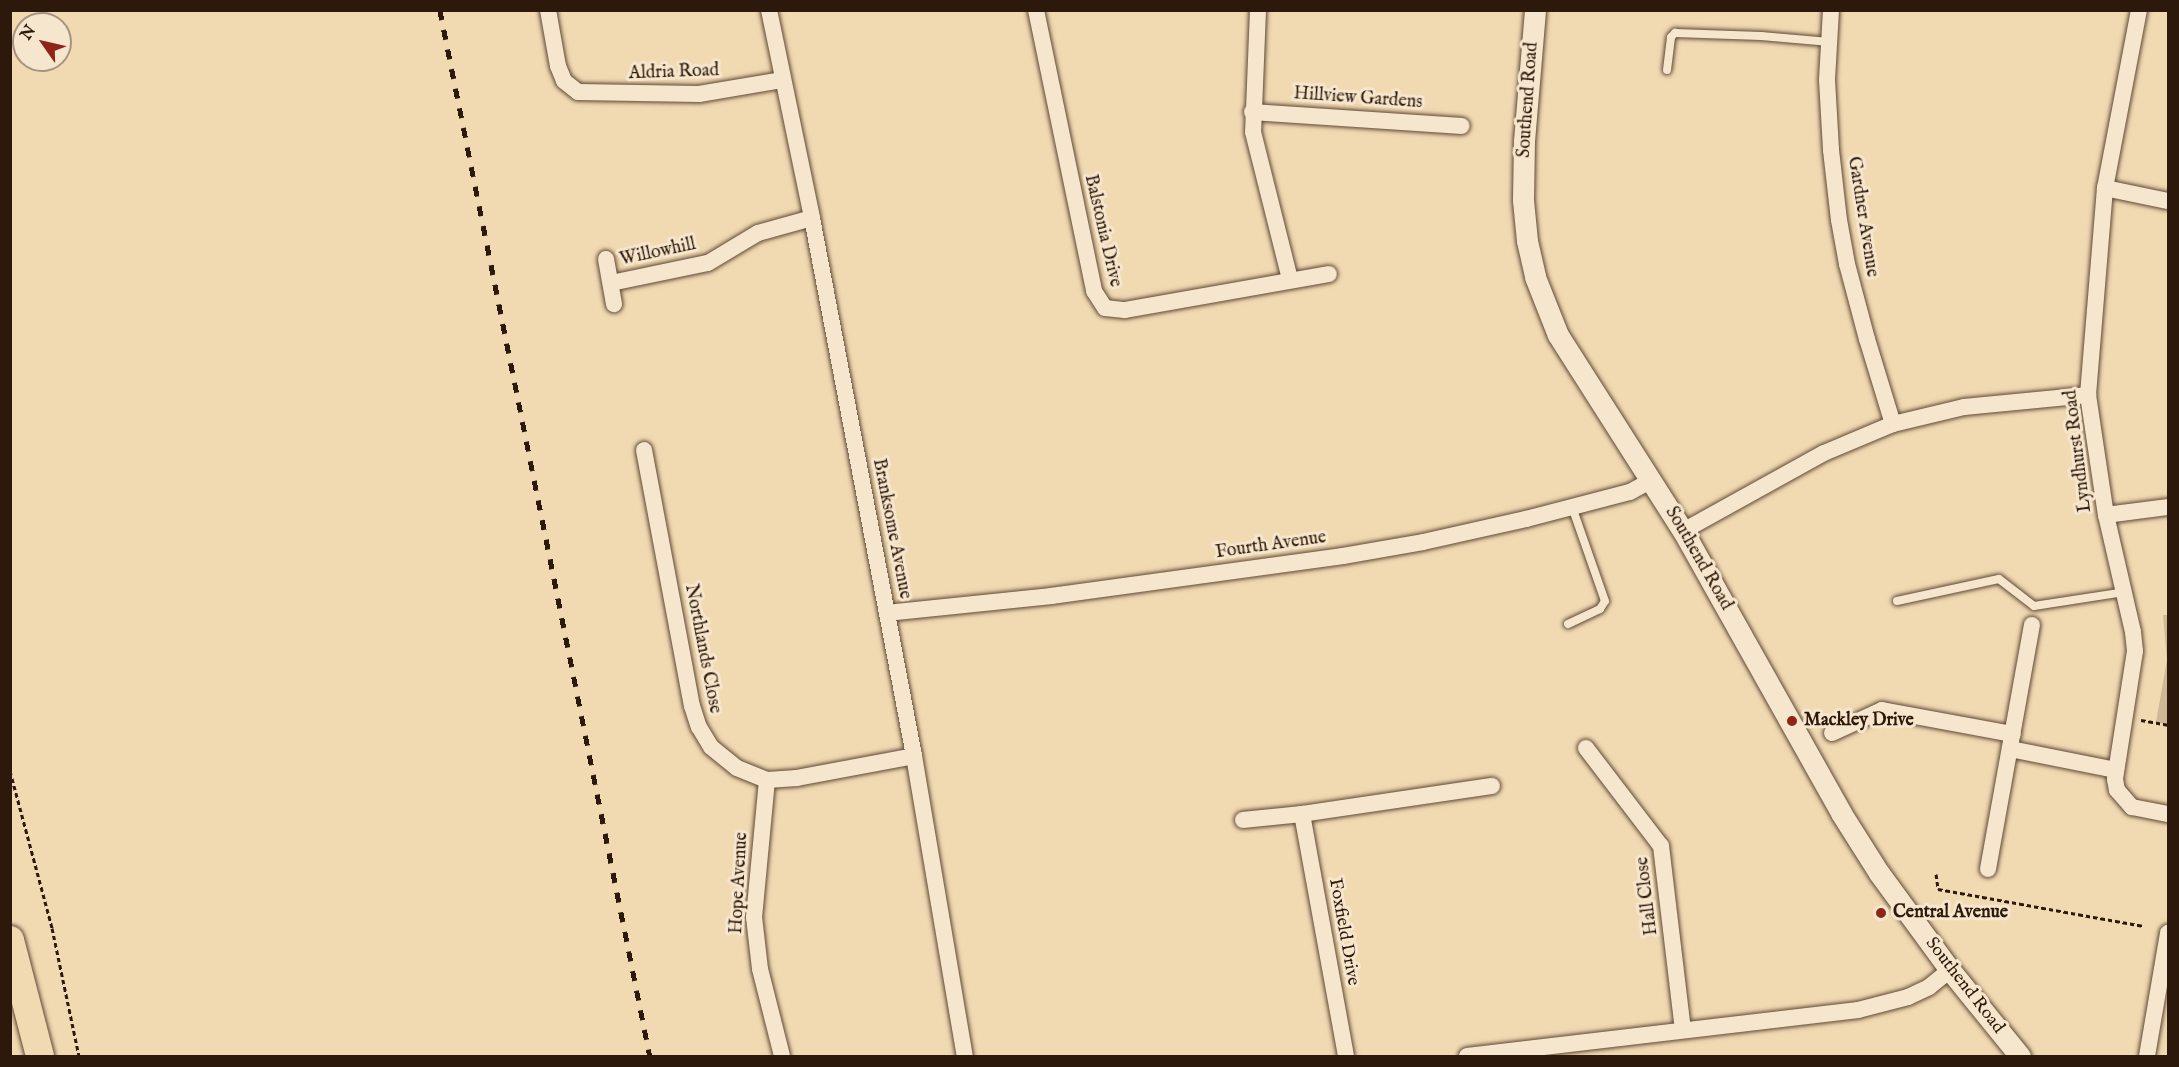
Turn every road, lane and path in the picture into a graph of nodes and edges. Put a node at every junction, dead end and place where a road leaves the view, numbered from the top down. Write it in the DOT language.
graph roads {
  1 [pos="548,10"];
  2 [pos="769,10"];
  3 [pos="1036,10"];
  4 [pos="1258,10"];
  5 [pos="1535,10"];
  6 [pos="1832,10"];
  7 [pos="2139,10"];
  8 [pos="1830,42"];
  9 [pos="1668,70"];
  10 [pos="783,80"];
  11 [pos="1252,112"];
  12 [pos="1461,126"];
  13 [pos="2105,188"];
  14 [pos="2169,201"];
  15 [pos="812,218"];
  16 [pos="606,259"];
  17 [pos="1329,274"];
  18 [pos="1290,279"];
  19 [pos="611,284"];
  20 [pos="614,304"];
  21 [pos="2088,395"];
  22 [pos="1893,424"];
  23 [pos="644,450"];
  24 [pos="1652,480"];
  25 [pos="1572,507"];
  26 [pos="2169,507"];
  27 [pos="2106,514"];
  28 [pos="1683,531"];
  29 [pos="2124,592"];
  30 [pos="1897,601"];
  31 [pos="887,613"];
  32 [pos="1568,624"];
  33 [pos="2032,625"];
  34 [pos="2126,717"];
  35 [pos="2169,725"];
  36 [pos="1832,733"];
  37 [pos="2011,741"];
  38 [pos="1586,748"];
  39 [pos="914,756"];
  40 [pos="2116,770"];
  41 [pos="10,771"];
  42 [pos="767,780"];
  43 [pos="1492,786"];
  44 [pos="1302,814"];
  45 [pos="2169,814"];
  46 [pos="1243,820"];
  47 [pos="1988,869"];
  48 [pos="1936,874"];
  49 [pos="2144,926"];
  50 [pos="2169,933"];
  51 [pos="10,940"];
  52 [pos="1950,970"];
  53 [pos="1683,1030"];
  54 [pos="40,1056"];
  55 [pos="79,1056"];
  56 [pos="782,1056"];
  57 [pos="965,1056"];
  58 [pos="1346,1056"];
  59 [pos="1467,1056"];
  60 [pos="2020,1056"];
  61 [pos="2147,1056"];
  1 -- 10 [label="street, Aldria Road"];
  2 -- 10 [label="street, Branksome Avenue"];
  3 -- 18 [label="street, Balstonia Drive"];
  4 -- 11 [label="street"];
  5 -- 24 [label="street, Southend Road"];
  6 -- 8 [label="street, Gardner Avenue"];
  7 -- 13 [label="street, Lyndhurst Road"];
  8 -- 9 [label="lane"];
  8 -- 22 [label="street, Gardner Avenue"];
  10 -- 15 [label="street, Branksome Avenue"];
  11 -- 12 [label="street, Hillview Gardens"];
  11 -- 18 [label="street"];
  13 -- 14 [label="street"];
  13 -- 21 [label="street, Lyndhurst Road"];
  15 -- 19 [label="street, Willowhill"];
  15 -- 31 [label="street, Branksome Avenue"];
  16 -- 19 [label="street, Willowhill"];
  17 -- 18 [label="street, Balstonia Drive"];
  19 -- 20 [label="street, Willowhill"];
  21 -- 22 [label="street"];
  21 -- 27 [label="street, Lyndhurst Road"];
  22 -- 28 [label="street"];
  23 -- 42 [label="street, Northlands Close"];
  24 -- 25 [label="street, Fourth Avenue"];
  24 -- 28 [label="street, Southend Road"];
  25 -- 31 [label="street, Fourth Avenue"];
  25 -- 32 [label="lane"];
  26 -- 27 [label="street"];
  27 -- 29 [label="street, Lyndhurst Road"];
  28 -- 52 [label="street, Southend Road"];
  29 -- 30 [label="lane"];
  29 -- 34 [label="street, Lyndhurst Road"];
  31 -- 39 [label="street, Branksome Avenue"];
  33 -- 37 [label="street"];
  34 -- 35 [label="path"];
  34 -- 40 [label="street, Lyndhurst Road"];
  36 -- 37 [label="street"];
  37 -- 40 [label="street"];
  37 -- 47 [label="street"];
  38 -- 53 [label="street, Hall Close"];
  39 -- 42 [label="street, Northlands Close"];
  39 -- 57 [label="street, Branksome Avenue"];
  40 -- 45 [label="street, Lyndhurst Road"];
  41 -- 55 [label="path"];
  42 -- 56 [label="street, Hope Avenue"];
  43 -- 44 [label="street"];
  44 -- 46 [label="street"];
  44 -- 58 [label="street, Foxfield Drive"];
  48 -- 49 [label="path"];
  50 -- 61 [label="street"];
  51 -- 54 [label="highway"];
  52 -- 53 [label="street"];
  52 -- 60 [label="street, Southend Road"];
  53 -- 59 [label="street"];
}
